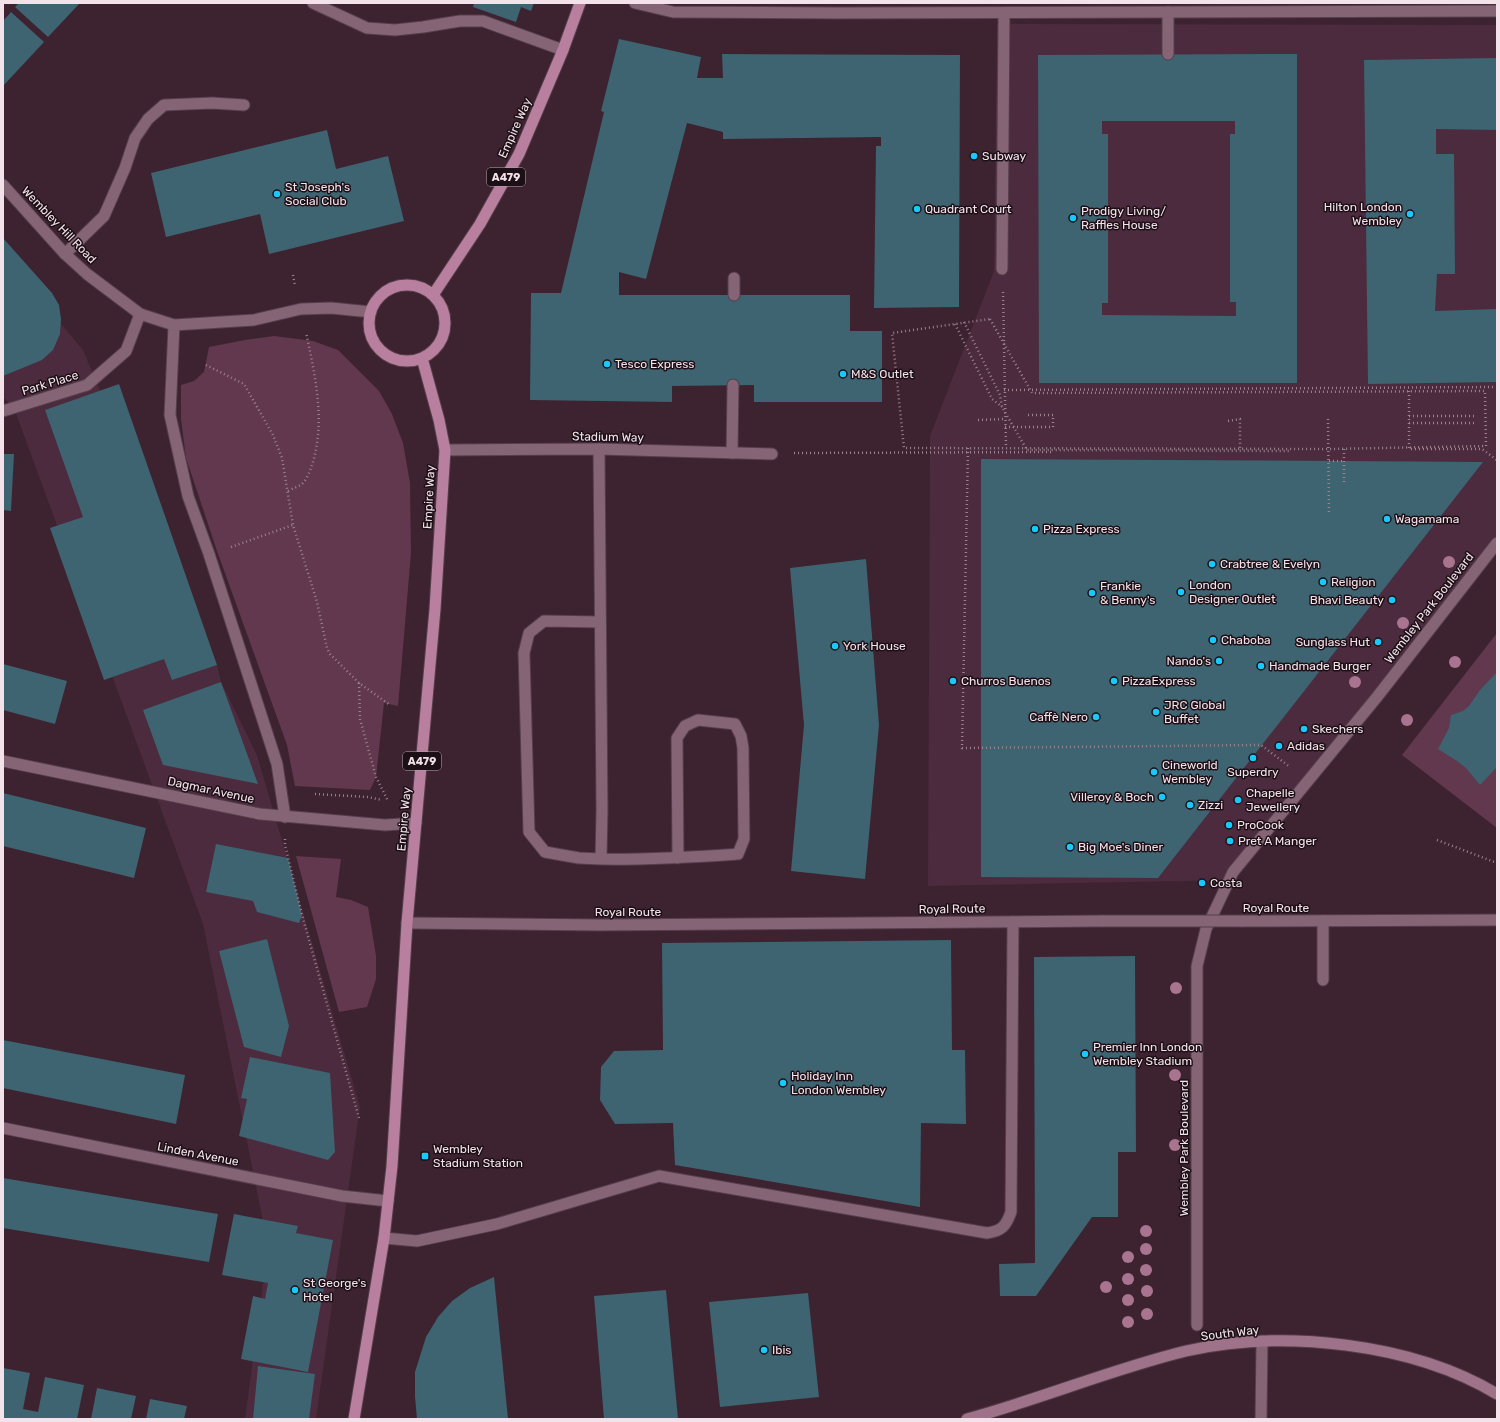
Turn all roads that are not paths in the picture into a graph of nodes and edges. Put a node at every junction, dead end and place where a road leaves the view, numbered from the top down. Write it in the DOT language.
graph roads {
  1 [pos="313,3"];
  2 [pos="580,3"];
  3 [pos="635,3"];
  4 [pos="1211,8"];
  5 [pos="1497,11"];
  6 [pos="1168,12"];
  7 [pos="1004,13"];
  8 [pos="562,50"];
  9 [pos="1168,54"];
  10 [pos="244,106"];
  11 [pos="3,185"];
  12 [pos="65,254"];
  13 [pos="1002,269"];
  14 [pos="734,278"];
  15 [pos="433,295"];
  16 [pos="734,295"];
  17 [pos="371,312"];
  18 [pos="140,314"];
  19 [pos="174,325"];
  20 [pos="422,358"];
  21 [pos="733,385"];
  22 [pos="3,411"];
  23 [pos="599,449"];
  24 [pos="445,450"];
  25 [pos="732,452"];
  26 [pos="772,454"];
  27 [pos="1497,543"];
  28 [pos="600,622"];
  29 [pos="3,761"];
  30 [pos="285,817"];
  31 [pos="416,823"];
  32 [pos="678,858"];
  33 [pos="601,859"];
  34 [pos="1323,920"];
  35 [pos="1497,920"];
  36 [pos="1013,922"];
  37 [pos="407,923"];
  38 [pos="1323,980"];
  39 [pos="3,1128"];
  40 [pos="388,1201"];
  41 [pos="384,1238"];
  42 [pos="1197,1325"];
  43 [pos="1262,1341"];
  44 [pos="1497,1394"];
  45 [pos="354,1419"];
  46 [pos="967,1419"];
  47 [pos="1261,1419"];
  1 -- 8 [label="street"];
  2 -- 8 [label="main road, Empire Way / A479"];
  3 -- 7 [label="street"];
  4 -- 5 [label="street"];
  4 -- 6 [label="street"];
  6 -- 7 [label="street"];
  6 -- 9 [label="street"];
  7 -- 13 [label="street"];
  8 -- 15 [label="main road, Empire Way / A479"];
  10 -- 12 [label="street"];
  11 -- 12 [label="street, Wembley Hill Road"];
  12 -- 18 [label="street, Wembley Hill Road"];
  14 -- 16 [label="street"];
  15 -- 17 [label="main road"];
  15 -- 20 [label="main road"];
  17 -- 19 [label="street, Wembley Hill Road"];
  17 -- 20 [label="main road"];
  18 -- 19 [label="street, Wembley Hill Road"];
  18 -- 22 [label="street, Park Place"];
  19 -- 30 [label="street"];
  20 -- 24 [label="main road, Empire Way / A479"];
  21 -- 25 [label="street"];
  23 -- 24 [label="street, Stadium Way"];
  23 -- 25 [label="street, Stadium Way"];
  23 -- 28 [label="street"];
  24 -- 31 [label="main road, Empire Way / A479"];
  25 -- 26 [label="street, Stadium Way"];
  27 -- 42 [label="street, Wembley Park Boulevard"];
  28 -- 33 [label="street"];
  28 -- 33 [label="street"];
  29 -- 30 [label="street, Dagmar Avenue"];
  30 -- 31 [label="street, Dagmar Avenue"];
  31 -- 37 [label="main road, Empire Way / A479"];
  32 -- 32 [label="street"];
  32 -- 33 [label="street"];
  34 -- 35 [label="street, Royal Route"];
  34 -- 36 [label="street, Royal Route, bridge"];
  34 -- 38 [label="street"];
  36 -- 37 [label="street, Royal Route"];
  36 -- 41 [label="street"];
  37 -- 40 [label="main road, Empire Way / A479"];
  39 -- 40 [label="street, Linden Avenue"];
  40 -- 41 [label="main road, A479"];
  41 -- 45 [label="main road, A479"];
  43 -- 44 [label="main road, South Way"];
  43 -- 46 [label="main road, South Way"];
  43 -- 47 [label="street"];
}
